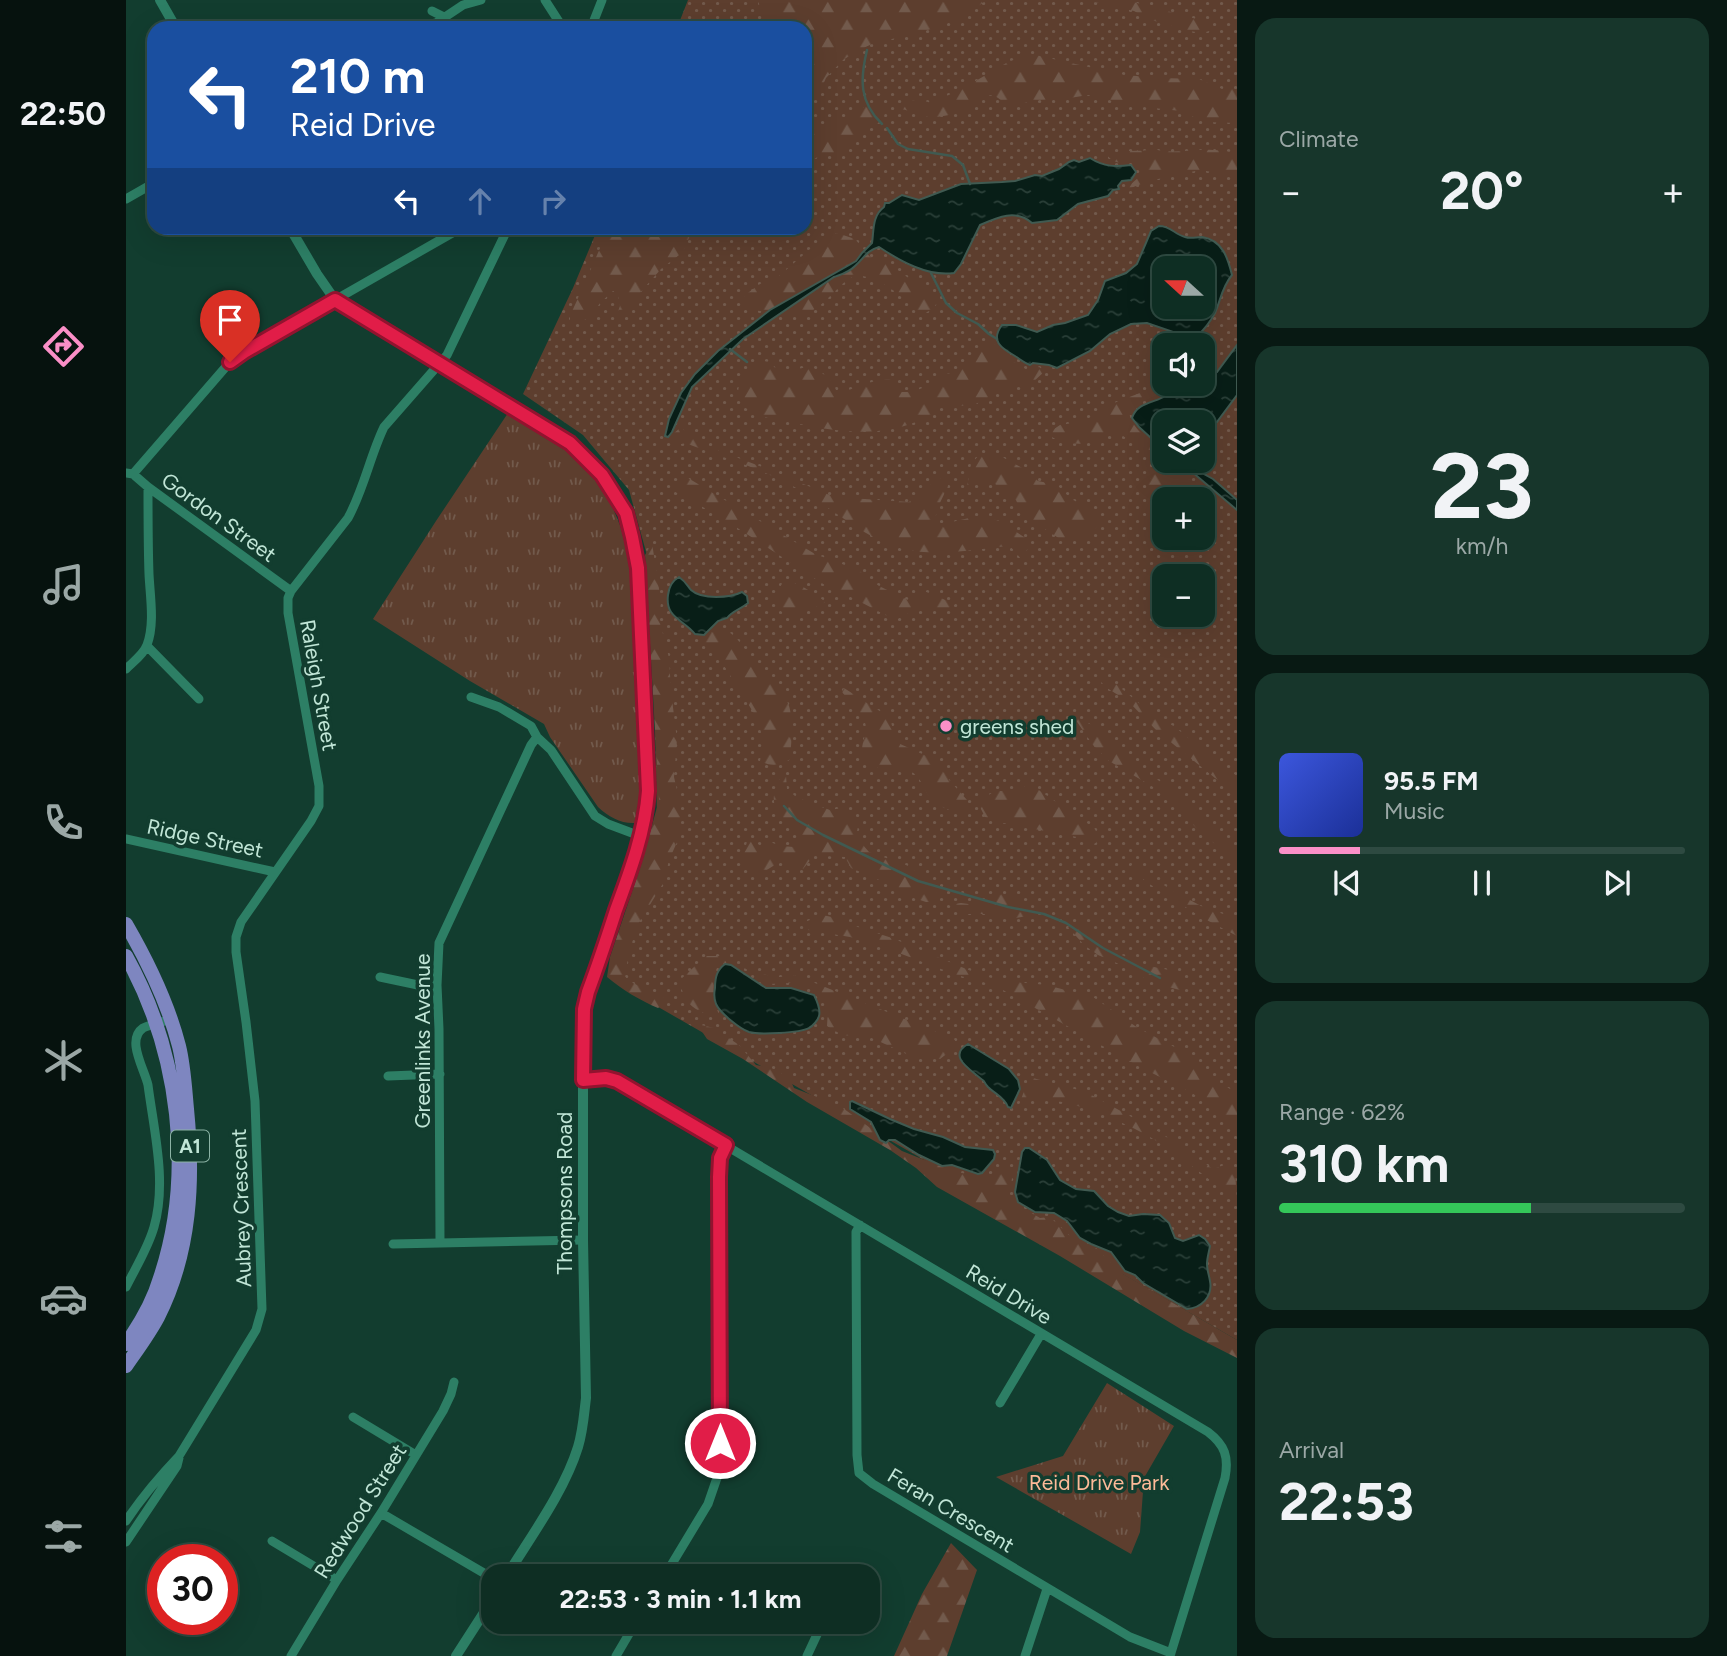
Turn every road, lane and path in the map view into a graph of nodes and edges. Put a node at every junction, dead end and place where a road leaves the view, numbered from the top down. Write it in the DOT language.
graph roads {
  1 [pos="160,0"];
  2 [pos="481,0"];
  3 [pos="545,0"];
  4 [pos="601,0"];
  5 [pos="432,11"];
  6 [pos="446,18"];
  7 [pos="172,21"];
  8 [pos="440,21"];
  9 [pos="445,21"];
  10 [pos="558,21"];
  11 [pos="594,21"];
  12 [pos="147,187"];
  13 [pos="126,199"];
  14 [pos="294,235"];
  15 [pos="449,235"];
  16 [pos="505,235"];
  17 [pos="335,300"];
  18 [pos="439,364"];
  19 [pos="130,474"];
  20 [pos="148,487"];
  21 [pos="290,591"];
  22 [pos="147,646"];
  23 [pos="126,669"];
  24 [pos="471,697"];
  25 [pos="199,699"];
  26 [pos="537,737"];
  27 [pos="640,836"];
  28 [pos="126,839"];
  29 [pos="275,872"];
  30 [pos="126,924"];
  31 [pos="236,937"];
  32 [pos="126,956"];
  33 [pos="380,976"];
  34 [pos="438,985"];
  35 [pos="170,1019"];
  36 [pos="156,1024"];
  37 [pos="440,1074"];
  38 [pos="388,1076"];
  39 [pos="583,1080"];
  40 [pos="726,1145"];
  41 [pos="860,1225"];
  42 [pos="583,1240"];
  43 [pos="440,1243"];
  44 [pos="393,1244"];
  45 [pos="126,1287"];
  46 [pos="1041,1334"];
  47 [pos="126,1345"];
  48 [pos="126,1366"];
  49 [pos="454,1382"];
  50 [pos="1000,1403"];
  51 [pos="353,1417"];
  52 [pos="416,1455"];
  53 [pos="179,1456"];
  54 [pos="382,1513"];
  55 [pos="126,1521"];
  56 [pos="272,1541"];
  57 [pos="126,1542"];
  58 [pos="514,1564"];
  59 [pos="672,1564"];
  60 [pos="481,1571"];
  61 [pos="337,1580"];
  62 [pos="1047,1589"];
  63 [pos="481,1617"];
  64 [pos="629,1634"];
  65 [pos="817,1634"];
  66 [pos="1171,1654"];
  67 [pos="291,1656"];
  68 [pos="456,1656"];
  69 [pos="616,1656"];
  70 [pos="807,1656"];
  71 [pos="1025,1656"];
  1 -- 7 [label="street"];
  2 -- 6 [label="street"];
  3 -- 10 [label="street"];
  4 -- 11 [label="street"];
  5 -- 6 [label="street"];
  6 -- 8 [label="street"];
  6 -- 9 [label="street"];
  12 -- 13 [label="street"];
  14 -- 17 [label="street"];
  15 -- 17 [label="street"];
  16 -- 18 [label="street, Raleigh Street"];
  17 -- 18 [label="street, Thompsons Road"];
  17 -- 19 [label="street"];
  18 -- 21 [label="street, Raleigh Street"];
  18 -- 27 [label="street, Thompsons Road"];
  19 -- 20 [label="street, Gordon Street"];
  20 -- 21 [label="street, Gordon Street"];
  20 -- 22 [label="street"];
  21 -- 29 [label="street, Raleigh Street"];
  22 -- 23 [label="street"];
  22 -- 25 [label="street"];
  24 -- 26 [label="street"];
  26 -- 27 [label="street"];
  26 -- 34 [label="street, Greenlinks Avenue"];
  27 -- 39 [label="street, Thompsons Road"];
  28 -- 29 [label="street, Ridge Street"];
  29 -- 31 [label="street, Raleigh Street"];
  30 -- 35 [label="highway, A1"];
  31 -- 53 [label="street, Aubrey Crescent"];
  32 -- 36 [label="highway, A1"];
  33 -- 34 [label="street"];
  34 -- 37 [label="street, Greenlinks Avenue"];
  35 -- 36 [label="street"];
  35 -- 48 [label="highway, A1"];
  36 -- 45 [label="street"];
  36 -- 47 [label="highway, A1"];
  37 -- 38 [label="street"];
  37 -- 43 [label="street, Greenlinks Avenue"];
  39 -- 40 [label="street, Reid Drive"];
  39 -- 42 [label="street, Thompsons Road"];
  40 -- 41 [label="street, Reid Drive"];
  40 -- 59 [label="street"];
  41 -- 46 [label="street, Reid Drive"];
  41 -- 62 [label="street, Feran Crescent"];
  42 -- 43 [label="street"];
  42 -- 58 [label="street, Thompsons Road"];
  43 -- 44 [label="street"];
  46 -- 50 [label="street"];
  46 -- 66 [label="street, Reid Drive"];
  49 -- 52 [label="street, Redwood Street"];
  51 -- 52 [label="street"];
  52 -- 54 [label="street, Redwood Street"];
  53 -- 55 [label="street, Aubrey Crescent"];
  53 -- 57 [label="street, Aubrey Crescent"];
  54 -- 60 [label="street"];
  54 -- 61 [label="street, Redwood Street"];
  56 -- 61 [label="street"];
  61 -- 67 [label="street, Redwood Street"];
  62 -- 66 [label="street, Feran Crescent"];
  62 -- 71 [label="street"];
  63 -- 68 [label="street"];
  64 -- 69 [label="street"];
  65 -- 70 [label="street"];
}
